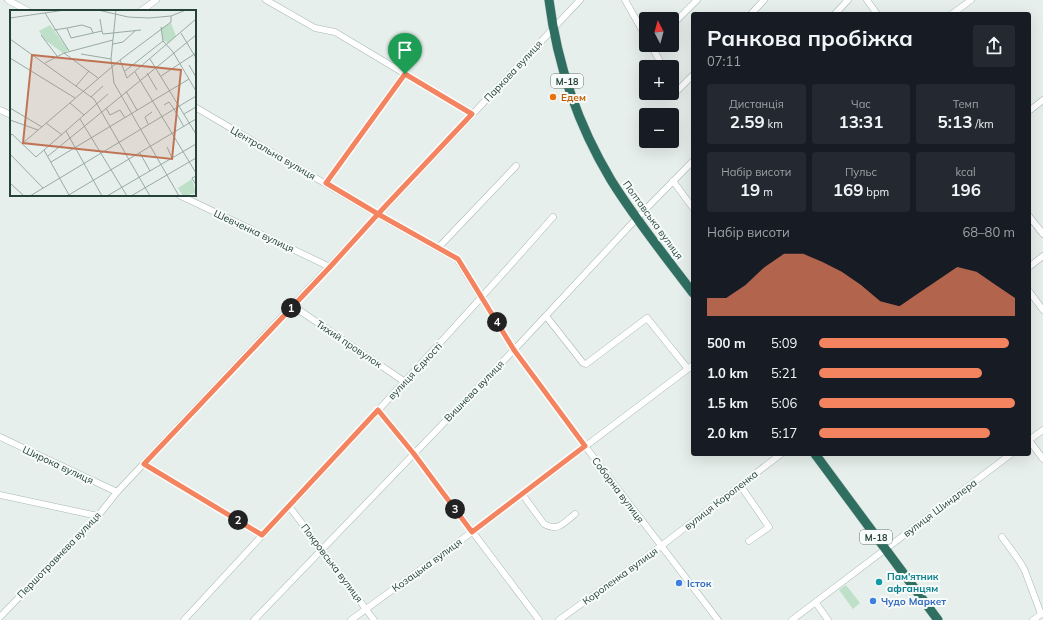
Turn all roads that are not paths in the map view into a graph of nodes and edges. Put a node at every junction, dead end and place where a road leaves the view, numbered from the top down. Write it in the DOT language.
graph roads {
  1 [pos="8,0"];
  2 [pos="156,0"];
  3 [pos="266,0"];
  4 [pos="549,0"];
  5 [pos="580,0"];
  6 [pos="625,0"];
  7 [pos="697,0"];
  8 [pos="764,0"];
  9 [pos="848,0"];
  10 [pos="867,0"];
  11 [pos="971,0"];
  12 [pos="26,10"];
  13 [pos="142,10"];
  14 [pos="753,12"];
  15 [pos="837,12"];
  16 [pos="876,12"];
  17 [pos="955,12"];
  18 [pos="679,17"];
  19 [pos="639,25"];
  20 [pos="552,28"];
  21 [pos="405,74"];
  22 [pos="691,76"];
  23 [pos="679,89"];
  24 [pos="1043,100"];
  25 [pos="196,108"];
  26 [pos="1031,109"];
  27 [pos="0,110"];
  28 [pos="472,114"];
  29 [pos="10,115"];
  30 [pos="691,163"];
  31 [pos="516,166"];
  32 [pos="673,181"];
  33 [pos="326,183"];
  34 [pos="181,196"];
  35 [pos="691,205"];
  36 [pos="378,214"];
  37 [pos="553,217"];
  38 [pos="637,218"];
  39 [pos="1031,219"];
  40 [pos="1043,234"];
  41 [pos="438,248"];
  42 [pos="1043,256"];
  43 [pos="1031,265"];
  44 [pos="330,267"];
  45 [pos="691,290"];
  46 [pos="1031,294"];
  47 [pos="482,298"];
  48 [pos="293,306"];
  49 [pos="1043,310"];
  50 [pos="546,316"];
  51 [pos="514,350"];
  52 [pos="690,367"];
  53 [pos="405,382"];
  54 [pos="378,410"];
  55 [pos="1043,430"];
  56 [pos="0,437"];
  57 [pos="1031,439"];
  58 [pos="1031,443"];
  59 [pos="585,446"];
  60 [pos="414,454"];
  61 [pos="778,456"];
  62 [pos="816,456"];
  63 [pos="1008,456"];
  64 [pos="1043,458"];
  65 [pos="144,464"];
  66 [pos="740,485"];
  67 [pos="117,492"];
  68 [pos="522,494"];
  69 [pos="0,495"];
  70 [pos="289,506"];
  71 [pos="575,514"];
  72 [pos="98,516"];
  73 [pos="472,532"];
  74 [pos="262,535"];
  75 [pos="1002,537"];
  76 [pos="749,541"];
  77 [pos="661,546"];
  78 [pos="322,549"];
  79 [pos="886,549"];
  80 [pos="816,603"];
  81 [pos="366,609"];
  82 [pos="1042,613"];
  83 [pos="0,617"];
  84 [pos="184,620"];
  85 [pos="254,620"];
  86 [pos="351,620"];
  87 [pos="374,620"];
  88 [pos="539,620"];
  89 [pos="559,620"];
  90 [pos="718,620"];
  91 [pos="792,620"];
  92 [pos="828,620"];
  93 [pos="938,620"];
  94 [pos="1033,620"];
  1 -- 12 [label="street"];
  2 -- 13 [label="street"];
  3 -- 21 [label="street"];
  4 -- 20 [label="highway, М-18"];
  5 -- 20 [label="street, Паркова вулиця"];
  6 -- 19 [label="street"];
  7 -- 18 [label="street"];
  8 -- 14 [label="street"];
  9 -- 15 [label="street"];
  10 -- 16 [label="street"];
  11 -- 17 [label="street"];
  20 -- 28 [label="street, Паркова вулиця"];
  20 -- 38 [label="highway, Полтавська вулиця / М-18"];
  21 -- 28 [label="street"];
  21 -- 33 [label="street"];
  22 -- 23 [label="street"];
  24 -- 26 [label="street"];
  25 -- 33 [label="street, Центральна вулиця"];
  27 -- 29 [label="street"];
  28 -- 36 [label="street, Паркова вулиця"];
  30 -- 32 [label="street, Вишнева вулиця"];
  31 -- 41 [label="street"];
  32 -- 35 [label="street"];
  32 -- 38 [label="street, Вишнева вулиця"];
  33 -- 36 [label="street, Центральна вулиця"];
  34 -- 44 [label="street, Шевченка вулиця"];
  36 -- 41 [label="street, Центральна вулиця"];
  36 -- 44 [label="street, Паркова вулиця"];
  37 -- 47 [label="street, вулиця Єдності"];
  38 -- 45 [label="highway, Полтавська вулиця / М-18"];
  38 -- 50 [label="street, Вишнева вулиця"];
  39 -- 40 [label="street"];
  41 -- 47 [label="street, Центральна вулиця"];
  42 -- 43 [label="street"];
  44 -- 48 [label="street, Паркова вулиця"];
  46 -- 49 [label="street"];
  47 -- 51 [label="street, Соборна вулиця"];
  47 -- 53 [label="street, вулиця Єдності"];
  48 -- 53 [label="street, Тихий провулок"];
  48 -- 65 [label="street, Паркова вулиця"];
  50 -- 51 [label="street, Вишнева вулиця"];
  50 -- 52 [label="street"];
  51 -- 59 [label="street, Соборна вулиця"];
  51 -- 60 [label="street, Вишнева вулиця"];
  52 -- 59 [label="street, Козацька вулиця"];
  53 -- 54 [label="street, вулиця Єдності"];
  54 -- 60 [label="street"];
  54 -- 70 [label="street, вулиця Єдності"];
  55 -- 57 [label="street"];
  56 -- 67 [label="street, Широка вулиця"];
  58 -- 64 [label="street"];
  59 -- 68 [label="street, Козацька вулиця"];
  59 -- 77 [label="street, Соборна вулиця"];
  60 -- 73 [label="street"];
  60 -- 78 [label="street, Вишнева вулиця"];
  61 -- 66 [label="street, вулиця Короленка"];
  62 -- 79 [label="highway, М-18"];
  63 -- 79 [label="street, вулиця Шиндлера"];
  65 -- 67 [label="street, Паркова вулиця"];
  65 -- 74 [label="street"];
  66 -- 76 [label="street"];
  66 -- 77 [label="street, вулиця Короленка"];
  67 -- 72 [label="street, Першотравнева вулиця"];
  68 -- 71 [label="street"];
  68 -- 73 [label="street, Козацька вулиця"];
  69 -- 72 [label="street"];
  70 -- 74 [label="street, вулиця Єдності"];
  70 -- 78 [label="street, Покровська вулиця"];
  72 -- 83 [label="street, Першотравнева вулиця"];
  73 -- 81 [label="street, Козацька вулиця"];
  73 -- 88 [label="street"];
  74 -- 84 [label="street, вулиця Єдності"];
  75 -- 82 [label="street"];
  77 -- 89 [label="street, Короленка вулиця"];
  77 -- 90 [label="street, Соборна вулиця"];
  78 -- 81 [label="street, Покровська вулиця"];
  78 -- 85 [label="street, Вишнева вулиця"];
  79 -- 80 [label="street, вулиця Шиндлера"];
  79 -- 93 [label="highway, М-18"];
  80 -- 91 [label="street, вулиця Шиндлера"];
  80 -- 92 [label="street"];
  81 -- 86 [label="street, Козацька вулиця"];
  81 -- 87 [label="street, Покровська вулиця"];
  82 -- 94 [label="street"];
}
